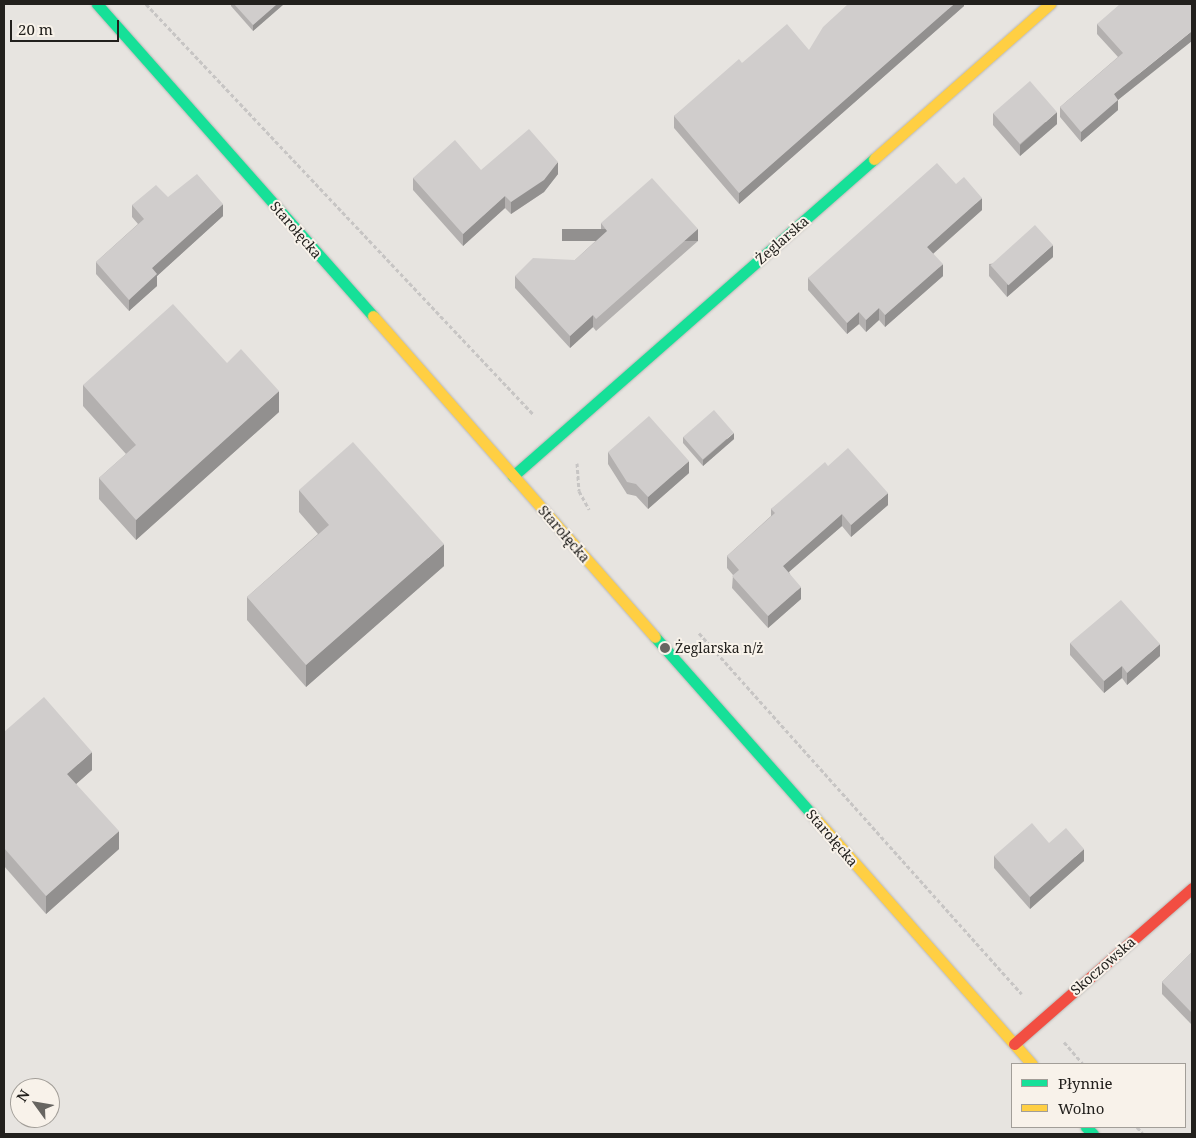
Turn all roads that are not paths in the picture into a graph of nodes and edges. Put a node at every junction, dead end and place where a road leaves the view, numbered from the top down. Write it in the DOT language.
graph roads {
  1 [pos="97,4"];
  2 [pos="1050,4"];
  3 [pos="513,476"];
  4 [pos="1192,888"];
  5 [pos="1014,1044"];
  6 [pos="1031,1063"];
  1 -- 3 [label="street, Starołęcka"];
  2 -- 3 [label="street, Żeglarska"];
  3 -- 5 [label="street, Starołęcka"];
  4 -- 5 [label="street, Skoczowska"];
  5 -- 6 [label="street, Starołęcka"];
}
